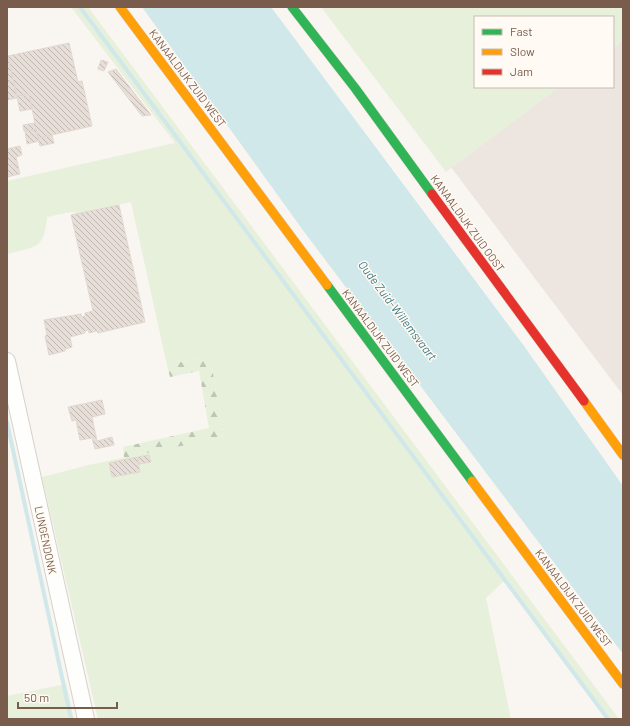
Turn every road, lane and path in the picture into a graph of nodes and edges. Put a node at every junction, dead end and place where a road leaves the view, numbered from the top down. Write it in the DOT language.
graph roads {
  1 [pos="120,7"];
  2 [pos="292,7"];
  3 [pos="7,362"];
  4 [pos="623,455"];
  5 [pos="623,684"];
  6 [pos="86,719"];
  1 -- 5 [label="main road, KANAALDIJK ZUID WEST"];
  2 -- 4 [label="main road, KANAALDIJK ZUID OOST"];
  3 -- 6 [label="street, LUNGENDONK"];
}
